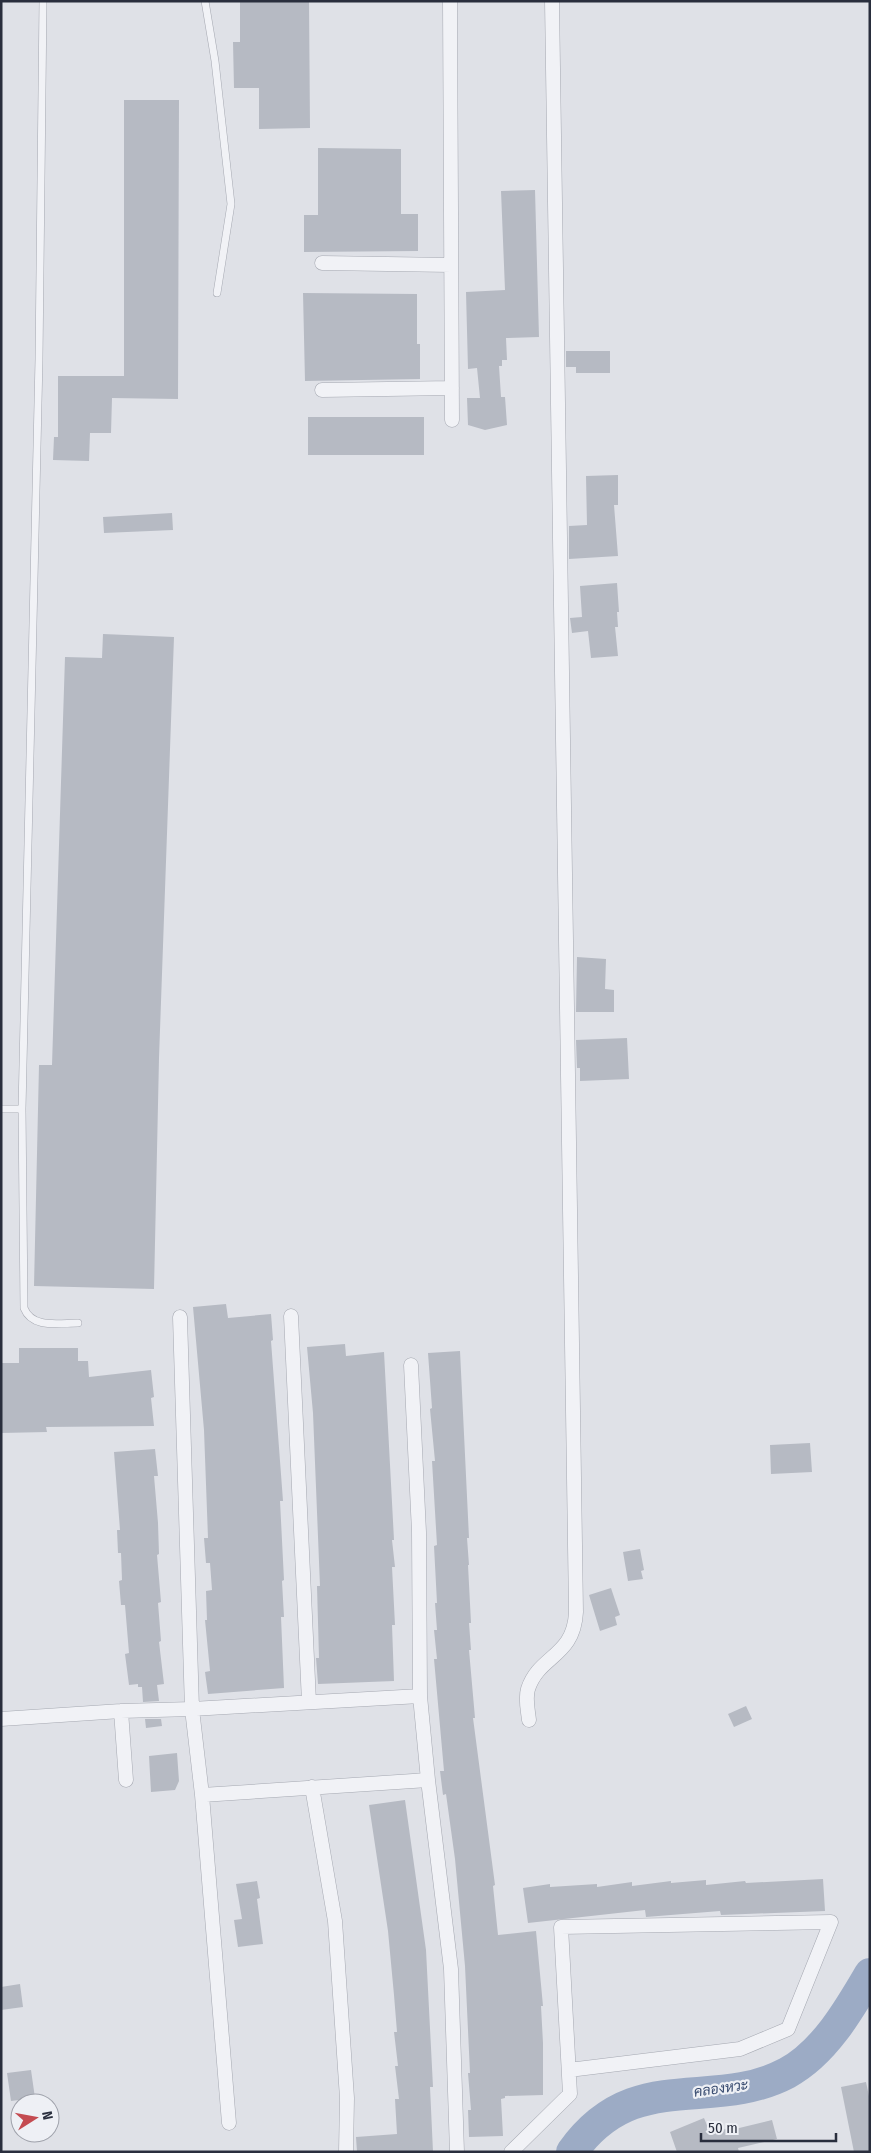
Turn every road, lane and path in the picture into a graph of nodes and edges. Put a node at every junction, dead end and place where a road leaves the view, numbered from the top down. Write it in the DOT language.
graph roads {
  1 [pos="43,1"];
  2 [pos="206,1"];
  3 [pos="450,1"];
  4 [pos="552,1"];
  5 [pos="322,263"];
  6 [pos="451,264"];
  7 [pos="217,293"];
  8 [pos="452,388"];
  9 [pos="322,390"];
  10 [pos="452,420"];
  11 [pos="1,1109"];
  12 [pos="22,1109"];
  13 [pos="291,1316"];
  14 [pos="180,1317"];
  15 [pos="78,1323"];
  16 [pos="411,1365"];
  17 [pos="420,1696"];
  18 [pos="310,1702"];
  19 [pos="192,1709"];
  20 [pos="121,1711"];
  21 [pos="1,1719"];
  22 [pos="529,1720"];
  23 [pos="126,1780"];
  24 [pos="428,1780"];
  25 [pos="312,1787"];
  26 [pos="202,1795"];
  27 [pos="569,2070"];
  28 [pos="229,2124"];
  29 [pos="346,2152"];
  30 [pos="457,2152"];
  31 [pos="511,2152"];
  1 -- 12 [label="lane"];
  2 -- 7 [label="lane"];
  3 -- 6 [label="street"];
  4 -- 22 [label="street"];
  5 -- 6 [label="street"];
  6 -- 8 [label="street"];
  8 -- 9 [label="street"];
  8 -- 10 [label="street"];
  11 -- 12 [label="lane"];
  12 -- 15 [label="lane"];
  13 -- 18 [label="street"];
  14 -- 19 [label="street"];
  16 -- 17 [label="street"];
  17 -- 18 [label="street"];
  17 -- 24 [label="street"];
  18 -- 19 [label="street"];
  19 -- 20 [label="street"];
  19 -- 26 [label="street"];
  20 -- 21 [label="street"];
  20 -- 23 [label="street"];
  24 -- 25 [label="street"];
  24 -- 30 [label="street"];
  25 -- 26 [label="street"];
  25 -- 29 [label="street"];
  26 -- 28 [label="street"];
  27 -- 27 [label="street"];
  27 -- 31 [label="street"];
}
